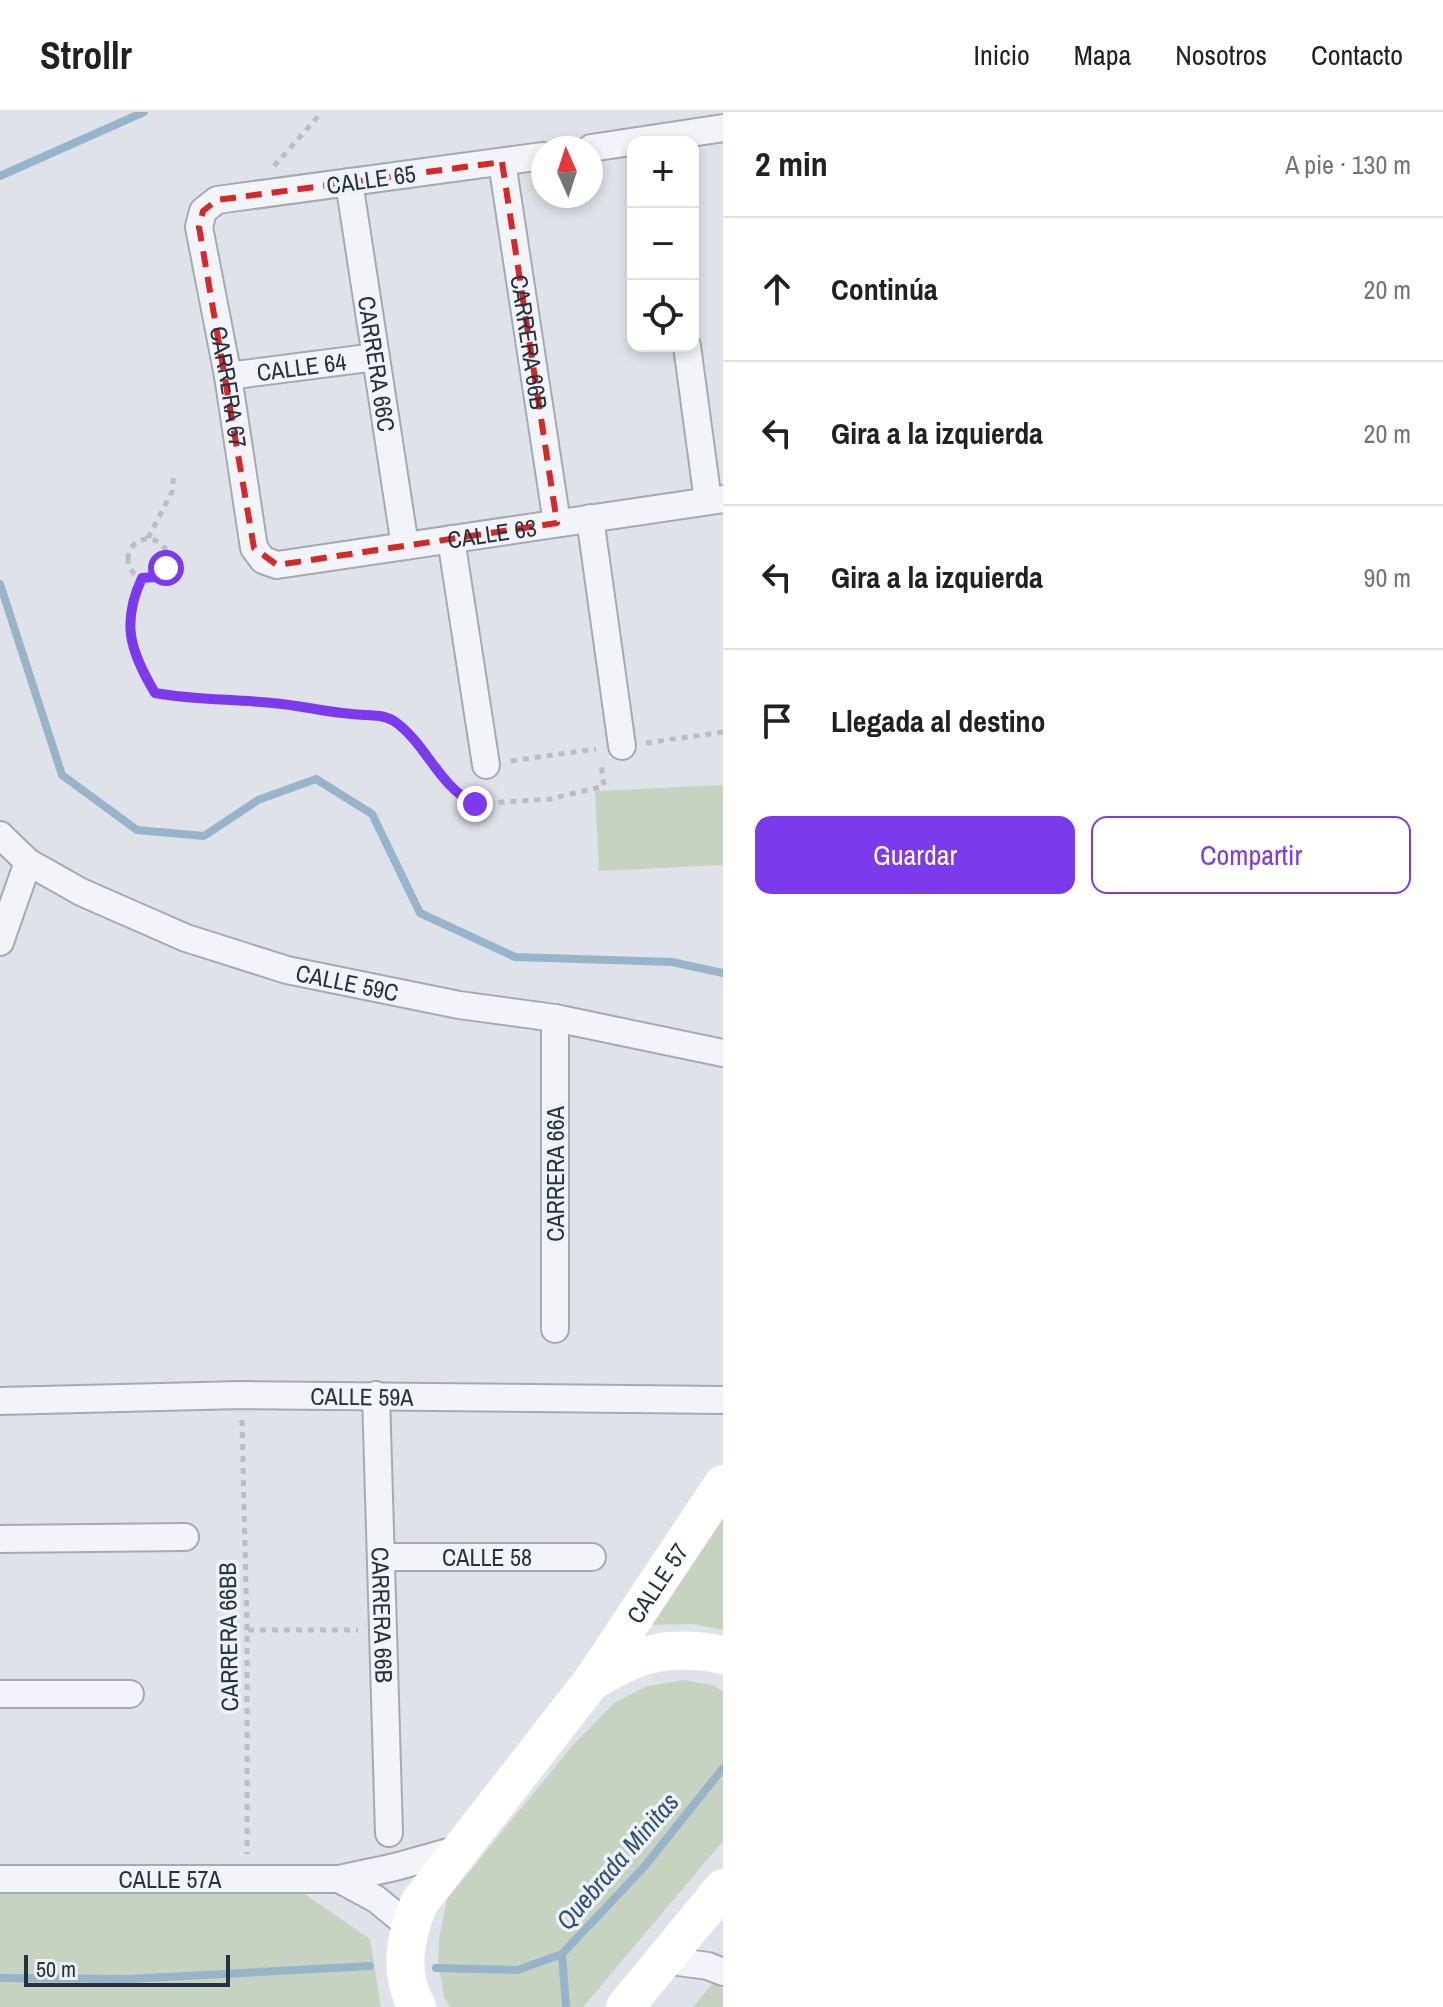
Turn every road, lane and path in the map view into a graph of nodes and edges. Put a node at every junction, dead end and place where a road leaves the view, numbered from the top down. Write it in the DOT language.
graph roads {
  1 [pos="322,112"];
  2 [pos="723,128"];
  3 [pos="680,136"];
  4 [pos="627,144"];
  5 [pos="603,147"];
  6 [pos="531,158"];
  7 [pos="502,162"];
  8 [pos="349,182"];
  9 [pos="247,196"];
  10 [pos="203,211"];
  11 [pos="688,352"];
  12 [pos="376,357"];
  13 [pos="228,376"];
  14 [pos="174,472"];
  15 [pos="716,500"];
  16 [pos="590,518"];
  17 [pos="557,523"];
  18 [pos="148,538"];
  19 [pos="451,539"];
  20 [pos="405,546"];
  21 [pos="263,560"];
  22 [pos="142,578"];
  23 [pos="611,747"];
  24 [pos="486,765"];
  25 [pos="0,835"];
  26 [pos="28,862"];
  27 [pos="0,942"];
  28 [pos="555,1018"];
  29 [pos="723,1053"];
  30 [pos="555,1329"];
  31 [pos="241,1395"];
  32 [pos="376,1395"];
  33 [pos="723,1400"];
  34 [pos="0,1401"];
  35 [pos="723,1484"];
  36 [pos="185,1537"];
  37 [pos="0,1539"];
  38 [pos="381,1557"];
  39 [pos="592,1557"];
  40 [pos="247,1630"];
  41 [pos="383,1630"];
  42 [pos="723,1655"];
  43 [pos="591,1682"];
  44 [pos="0,1694"];
  45 [pos="130,1694"];
  46 [pos="389,1833"];
  47 [pos="459,1849"];
  48 [pos="0,1879"];
  49 [pos="247,1879"];
  50 [pos="339,1879"];
  51 [pos="723,1888"];
  52 [pos="409,1926"];
  53 [pos="664,1960"];
  54 [pos="723,1972"];
  55 [pos="412,2004"];
  56 [pos="625,2007"];
  1 -- 9 [label="path"];
  2 -- 3 [label="street"];
  4 -- 5 [label="street"];
  6 -- 7 [label="street, CALLE 65"];
  7 -- 8 [label="street, CALLE 65"];
  7 -- 17 [label="street, CARRERA 66B"];
  8 -- 9 [label="street, CALLE 65"];
  8 -- 12 [label="street, CARRERA 66C"];
  9 -- 10 [label="street, CALLE 65"];
  10 -- 13 [label="street, CARRERA 67"];
  11 -- 15 [label="street"];
  12 -- 13 [label="street, CALLE 64"];
  12 -- 20 [label="street, CARRERA 66C"];
  13 -- 21 [label="street, CARRERA 67"];
  14 -- 18 [label="path"];
  15 -- 16 [label="street, CALLE 63"];
  16 -- 17 [label="street, CALLE 63"];
  16 -- 23 [label="street"];
  17 -- 19 [label="street, CALLE 63"];
  18 -- 22 [label="path"];
  18 -- 22 [label="path"];
  19 -- 20 [label="street, CALLE 63"];
  19 -- 24 [label="street"];
  20 -- 21 [label="street, CALLE 63"];
  22 -- 23 [label="path"];
  25 -- 26 [label="street, CALLE 59C"];
  26 -- 27 [label="street"];
  26 -- 28 [label="street, CALLE 59C"];
  28 -- 29 [label="street, CALLE 59C"];
  28 -- 30 [label="street, CARRERA 66A"];
  31 -- 32 [label="street, CALLE 59A"];
  31 -- 34 [label="street, CALLE 59A"];
  31 -- 40 [label="path, CARRERA 66BB"];
  32 -- 33 [label="street, CALLE 59A"];
  32 -- 38 [label="street, CARRERA 66B"];
  35 -- 43 [label="main road, CALLE 57"];
  36 -- 37 [label="street"];
  38 -- 39 [label="street, CALLE 58"];
  38 -- 41 [label="street, CARRERA 66B"];
  40 -- 41 [label="path"];
  40 -- 49 [label="path, CARRERA 66BB"];
  41 -- 46 [label="street, CARRERA 66B"];
  42 -- 43 [label="main road"];
  43 -- 47 [label="main road, CALLE 57"];
  44 -- 45 [label="street"];
  47 -- 50 [label="street, CALLE 57A"];
  47 -- 52 [label="main road, CALLE 57"];
  48 -- 49 [label="street, CALLE 57A"];
  49 -- 50 [label="street, CALLE 57A"];
  50 -- 52 [label="street, CALLE 57A"];
  51 -- 53 [label="main road"];
  52 -- 55 [label="main road"];
  53 -- 54 [label="street"];
  53 -- 56 [label="main road"];
}
